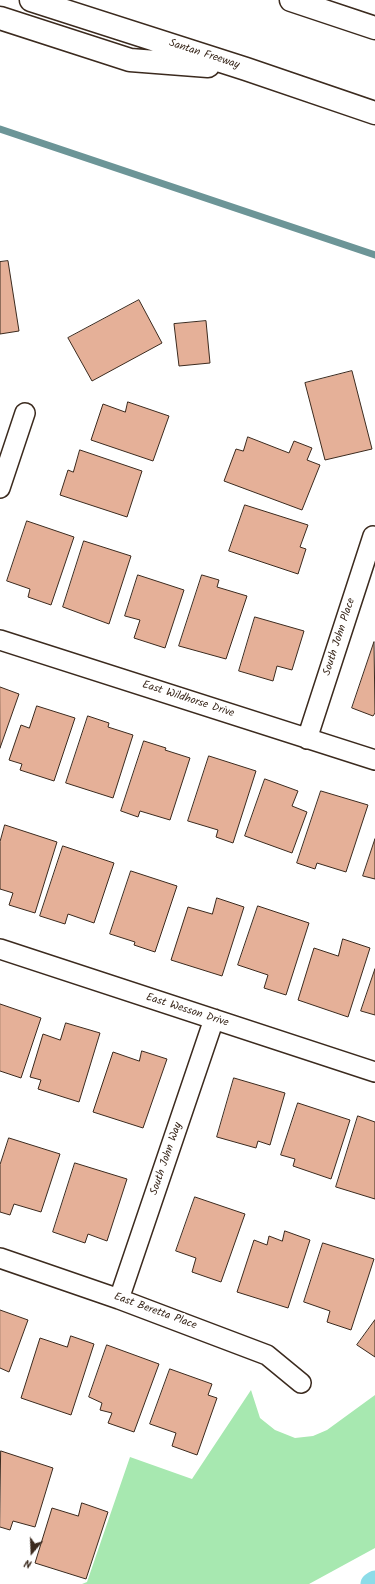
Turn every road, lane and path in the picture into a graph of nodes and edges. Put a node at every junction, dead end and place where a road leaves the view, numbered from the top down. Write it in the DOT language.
graph roads {
  1 [pos="31,0"];
  2 [pos="291,0"];
  3 [pos="311,0"];
  4 [pos="0,18"];
  5 [pos="351,20"];
  6 [pos="375,28"];
  7 [pos="246,69"];
  8 [pos="375,113"];
  9 [pos="25,414"];
  10 [pos="0,488"];
  11 [pos="373,536"];
  12 [pos="0,640"];
  13 [pos="307,739"];
  14 [pos="375,760"];
  15 [pos="0,949"];
  16 [pos="214,1019"];
  17 [pos="375,1072"];
  18 [pos="0,1258"];
  19 [pos="119,1299"];
  20 [pos="301,1383"];
  1 -- 7 [label="highway, Santan Freeway"];
  2 -- 5 [label="highway"];
  3 -- 5 [label="highway"];
  4 -- 7 [label="highway"];
  5 -- 6 [label="highway"];
  7 -- 8 [label="highway, Santan Freeway"];
  9 -- 10 [label="street"];
  11 -- 13 [label="street, South John Place"];
  12 -- 13 [label="street, East Wildhorse Drive"];
  13 -- 14 [label="street, East Wildhorse Drive"];
  15 -- 16 [label="street, East Wesson Drive"];
  16 -- 17 [label="street, East Wesson Drive"];
  16 -- 19 [label="street, South John Way"];
  18 -- 19 [label="street, East Beretta Place"];
  19 -- 20 [label="street, East Beretta Place"];
}
